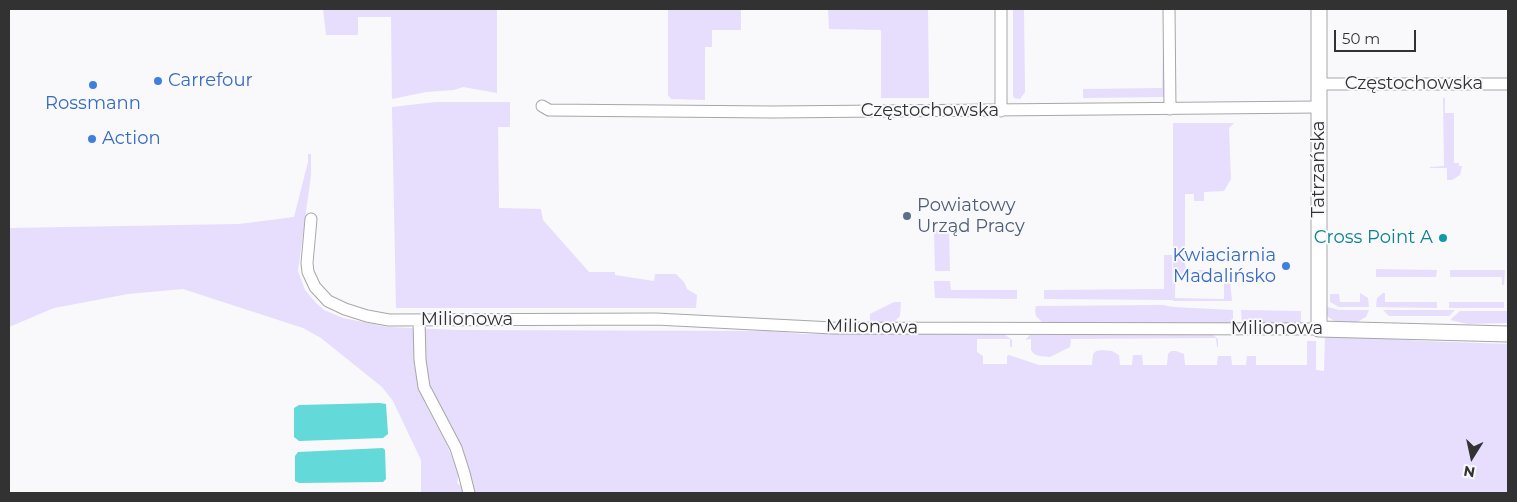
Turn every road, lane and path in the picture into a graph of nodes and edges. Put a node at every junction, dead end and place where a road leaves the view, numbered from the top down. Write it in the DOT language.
graph roads {
  1 [pos="1001,9"];
  2 [pos="1170,9"];
  3 [pos="1319,9"];
  4 [pos="1319,84"];
  5 [pos="1508,84"];
  6 [pos="542,106"];
  7 [pos="1319,107"];
  8 [pos="1170,109"];
  9 [pos="1001,111"];
  10 [pos="311,219"];
  11 [pos="419,320"];
  12 [pos="1319,329"];
  13 [pos="1508,334"];
  14 [pos="469,493"];
  1 -- 9 [label="street"];
  2 -- 8 [label="street"];
  3 -- 4 [label="street, Tatrzańska"];
  4 -- 5 [label="street, Częstochowska"];
  4 -- 7 [label="street, Tatrzańska"];
  6 -- 9 [label="street, Częstochowska"];
  7 -- 8 [label="street, Częstochowska"];
  7 -- 12 [label="street, Tatrzańska"];
  8 -- 9 [label="street, Częstochowska"];
  10 -- 11 [label="street, Milionowa"];
  11 -- 12 [label="street, Milionowa"];
  11 -- 14 [label="street"];
  12 -- 13 [label="street, Milionowa"];
}
